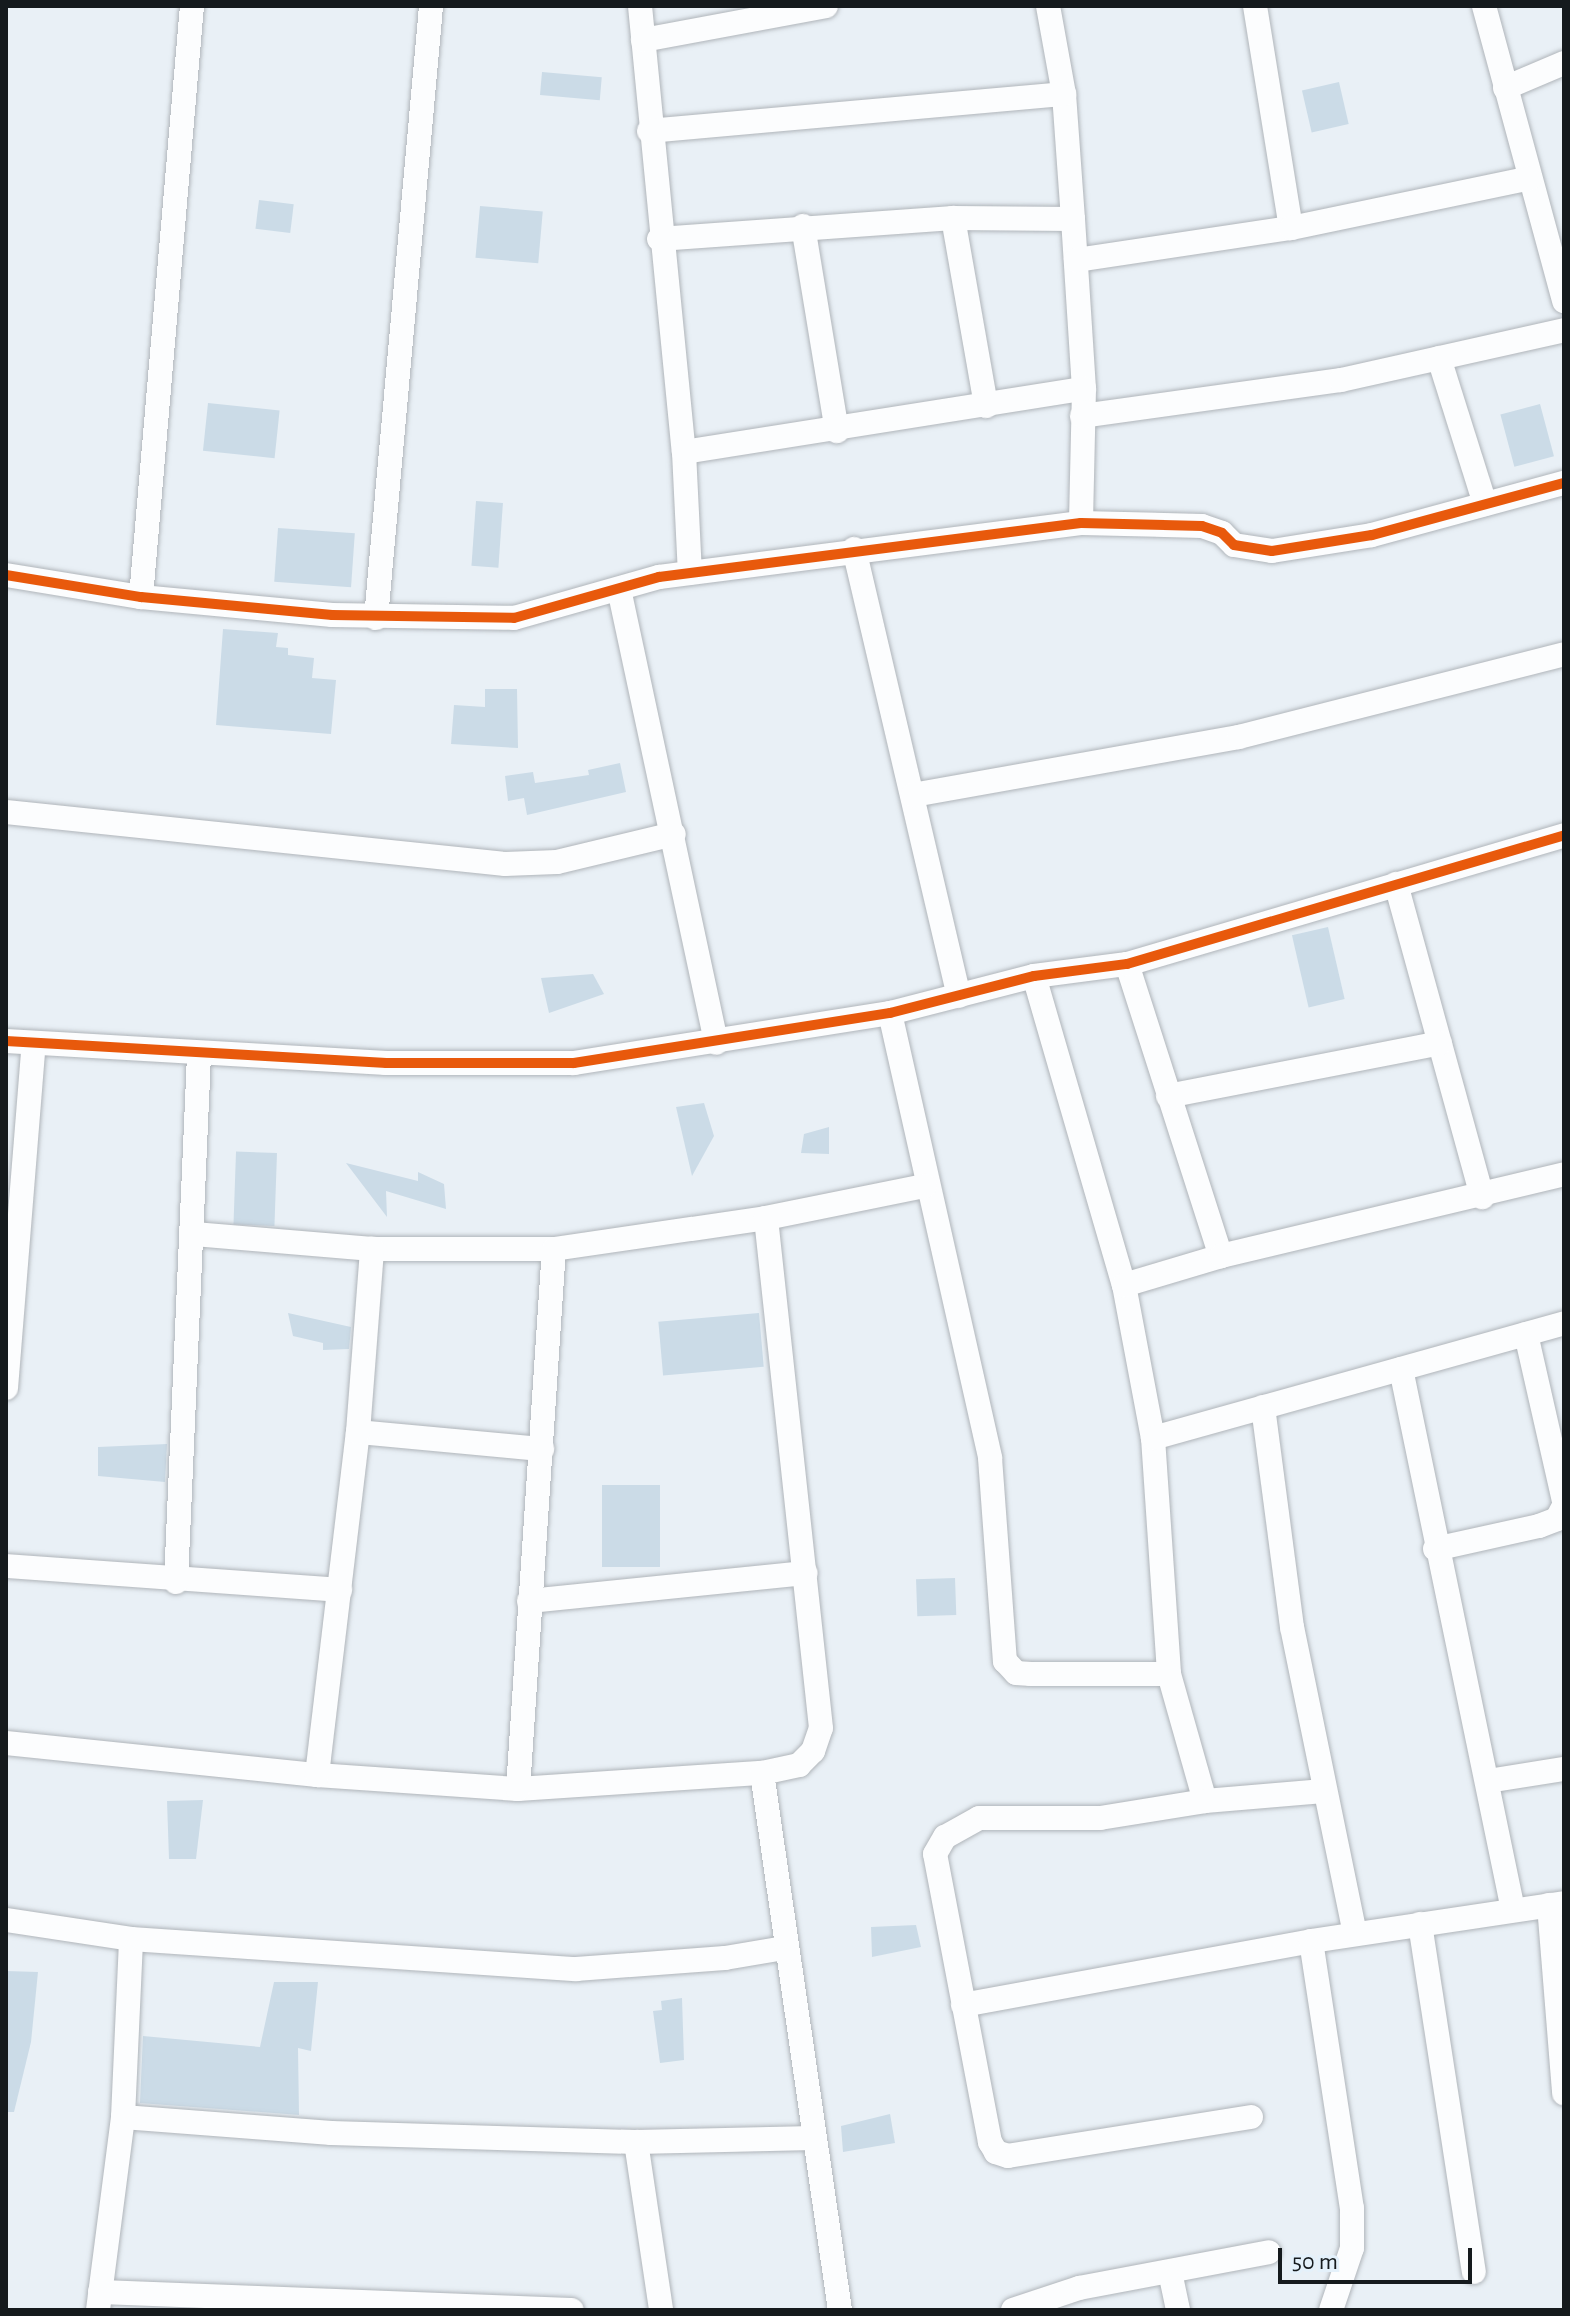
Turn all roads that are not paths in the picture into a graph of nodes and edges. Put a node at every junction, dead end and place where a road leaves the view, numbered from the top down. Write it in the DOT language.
graph roads {
  1 [pos="192,6"];
  2 [pos="431,6"];
  3 [pos="640,6"];
  4 [pos="826,6"];
  5 [pos="1048,6"];
  6 [pos="1255,6"];
  7 [pos="1484,6"];
  8 [pos="643,40"];
  9 [pos="1564,63"];
  10 [pos="1505,88"];
  11 [pos="1064,94"];
  12 [pos="649,131"];
  13 [pos="1530,178"];
  14 [pos="953,218"];
  15 [pos="1073,219"];
  16 [pos="803,226"];
  17 [pos="1291,228"];
  18 [pos="659,239"];
  19 [pos="1556,243"];
  20 [pos="1076,260"];
  21 [pos="1564,301"];
  22 [pos="1564,330"];
  23 [pos="1439,358"];
  24 [pos="1084,389"];
  25 [pos="986,406"];
  26 [pos="1082,416"];
  27 [pos="837,431"];
  28 [pos="684,452"];
  29 [pos="1564,483"];
  30 [pos="1485,504"];
  31 [pos="1081,523"];
  32 [pos="854,549"];
  33 [pos="690,573"];
  34 [pos="6,575"];
  35 [pos="619,589"];
  36 [pos="141,597"];
  37 [pos="376,618"];
  38 [pos="1564,654"];
  39 [pos="913,795"];
  40 [pos="6,812"];
  41 [pos="674,834"];
  42 [pos="1563,838"];
  43 [pos="1396,884"];
  44 [pos="1127,964"];
  45 [pos="1034,976"];
  46 [pos="959,996"];
  47 [pos="890,1013"];
  48 [pos="6,1041"];
  49 [pos="34,1043"];
  50 [pos="716,1043"];
  51 [pos="1440,1043"];
  52 [pos="199,1055"];
  53 [pos="1168,1096"];
  54 [pos="1564,1174"];
  55 [pos="925,1186"];
  56 [pos="1482,1197"];
  57 [pos="766,1218"];
  58 [pos="194,1234"];
  59 [pos="372,1249"];
  60 [pos="554,1249"];
  61 [pos="1221,1256"];
  62 [pos="1124,1285"];
  63 [pos="1564,1323"];
  64 [pos="1526,1334"];
  65 [pos="1401,1369"];
  66 [pos="6,1388"];
  67 [pos="1263,1407"];
  68 [pos="358,1432"];
  69 [pos="1153,1438"];
  70 [pos="542,1449"];
  71 [pos="1564,1504"];
  72 [pos="1435,1549"];
  73 [pos="6,1566"];
  74 [pos="806,1573"];
  75 [pos="176,1582"];
  76 [pos="340,1590"];
  77 [pos="529,1601"];
  78 [pos="1169,1674"];
  79 [pos="6,1743"];
  80 [pos="1564,1769"];
  81 [pos="762,1773"];
  82 [pos="317,1775"];
  83 [pos="1488,1781"];
  84 [pos="518,1789"];
  85 [pos="1324,1791"];
  86 [pos="1205,1801"];
  87 [pos="1556,1904"];
  88 [pos="1513,1910"];
  89 [pos="6,1920"];
  90 [pos="1420,1924"];
  91 [pos="1355,1934"];
  92 [pos="131,1939"];
  93 [pos="1311,1941"];
  94 [pos="784,1948"];
  95 [pos="963,2005"];
  96 [pos="1564,2093"];
  97 [pos="123,2117"];
  98 [pos="1251,2117"];
  99 [pos="814,2138"];
  100 [pos="636,2142"];
  101 [pos="1269,2252"];
  102 [pos="1170,2272"];
  103 [pos="1474,2272"];
  104 [pos="99,2301"];
  105 [pos="572,2310"];
  106 [pos="661,2310"];
  107 [pos="840,2310"];
  108 [pos="1013,2310"];
  109 [pos="1178,2310"];
  110 [pos="1331,2310"];
  1 -- 36 [label="street"];
  2 -- 37 [label="street"];
  3 -- 8 [label="street"];
  4 -- 8 [label="street"];
  5 -- 11 [label="street"];
  6 -- 17 [label="street"];
  7 -- 10 [label="street"];
  8 -- 12 [label="street"];
  9 -- 10 [label="street"];
  10 -- 13 [label="street"];
  11 -- 12 [label="street"];
  11 -- 15 [label="street"];
  12 -- 18 [label="street"];
  13 -- 17 [label="street"];
  13 -- 19 [label="street"];
  14 -- 15 [label="street"];
  14 -- 16 [label="street"];
  14 -- 25 [label="street"];
  15 -- 20 [label="street"];
  16 -- 18 [label="street"];
  16 -- 27 [label="street"];
  17 -- 20 [label="street"];
  18 -- 28 [label="street"];
  19 -- 21 [label="street"];
  20 -- 24 [label="street"];
  22 -- 23 [label="street"];
  23 -- 26 [label="street"];
  23 -- 30 [label="street"];
  24 -- 25 [label="street"];
  24 -- 26 [label="street"];
  25 -- 27 [label="street"];
  26 -- 31 [label="street"];
  27 -- 28 [label="street"];
  28 -- 33 [label="street"];
  29 -- 30 [label="street"];
  30 -- 31 [label="street"];
  31 -- 32 [label="street"];
  32 -- 33 [label="street"];
  32 -- 39 [label="street"];
  33 -- 35 [label="street"];
  34 -- 36 [label="street"];
  35 -- 37 [label="street"];
  35 -- 41 [label="street"];
  36 -- 37 [label="street"];
  38 -- 39 [label="street"];
  39 -- 46 [label="street"];
  40 -- 41 [label="street"];
  41 -- 50 [label="street"];
  42 -- 43 [label="street"];
  43 -- 44 [label="street"];
  43 -- 51 [label="street"];
  44 -- 45 [label="street"];
  44 -- 53 [label="street"];
  45 -- 46 [label="street"];
  45 -- 62 [label="street"];
  46 -- 47 [label="street"];
  47 -- 50 [label="street"];
  47 -- 55 [label="street"];
  48 -- 49 [label="street"];
  49 -- 52 [label="street"];
  49 -- 66 [label="street"];
  50 -- 52 [label="street"];
  51 -- 53 [label="street"];
  51 -- 56 [label="street"];
  52 -- 58 [label="street"];
  53 -- 61 [label="street"];
  54 -- 56 [label="street"];
  55 -- 57 [label="street"];
  55 -- 78 [label="street"];
  56 -- 61 [label="street"];
  57 -- 60 [label="street"];
  57 -- 74 [label="street"];
  58 -- 59 [label="street"];
  58 -- 75 [label="street"];
  59 -- 60 [label="street"];
  59 -- 68 [label="street"];
  60 -- 70 [label="street"];
  61 -- 62 [label="street"];
  62 -- 69 [label="street"];
  63 -- 64 [label="street"];
  64 -- 65 [label="street"];
  64 -- 71 [label="street"];
  65 -- 67 [label="street"];
  65 -- 72 [label="street"];
  67 -- 69 [label="street"];
  67 -- 85 [label="street"];
  68 -- 70 [label="street"];
  68 -- 76 [label="street"];
  69 -- 78 [label="street"];
  70 -- 77 [label="street"];
  71 -- 72 [label="street"];
  72 -- 83 [label="street"];
  73 -- 75 [label="street"];
  74 -- 77 [label="street"];
  74 -- 81 [label="street"];
  75 -- 76 [label="street"];
  76 -- 82 [label="street"];
  77 -- 84 [label="street"];
  78 -- 86 [label="street"];
  79 -- 82 [label="street"];
  80 -- 83 [label="street"];
  81 -- 84 [label="street"];
  81 -- 94 [label="street"];
  82 -- 84 [label="street"];
  83 -- 88 [label="street"];
  85 -- 86 [label="street"];
  85 -- 91 [label="street"];
  86 -- 95 [label="street"];
  87 -- 88 [label="street"];
  87 -- 96 [label="street"];
  88 -- 90 [label="street"];
  89 -- 92 [label="street"];
  90 -- 91 [label="street"];
  90 -- 103 [label="street"];
  91 -- 93 [label="street"];
  92 -- 94 [label="street"];
  92 -- 97 [label="street"];
  93 -- 95 [label="street"];
  93 -- 110 [label="street"];
  94 -- 99 [label="street"];
  95 -- 98 [label="street"];
  97 -- 100 [label="street"];
  97 -- 104 [label="street"];
  99 -- 100 [label="street"];
  99 -- 107 [label="street"];
  100 -- 106 [label="street"];
  101 -- 102 [label="street"];
  102 -- 108 [label="street"];
  102 -- 109 [label="street"];
  104 -- 105 [label="street"];
}
